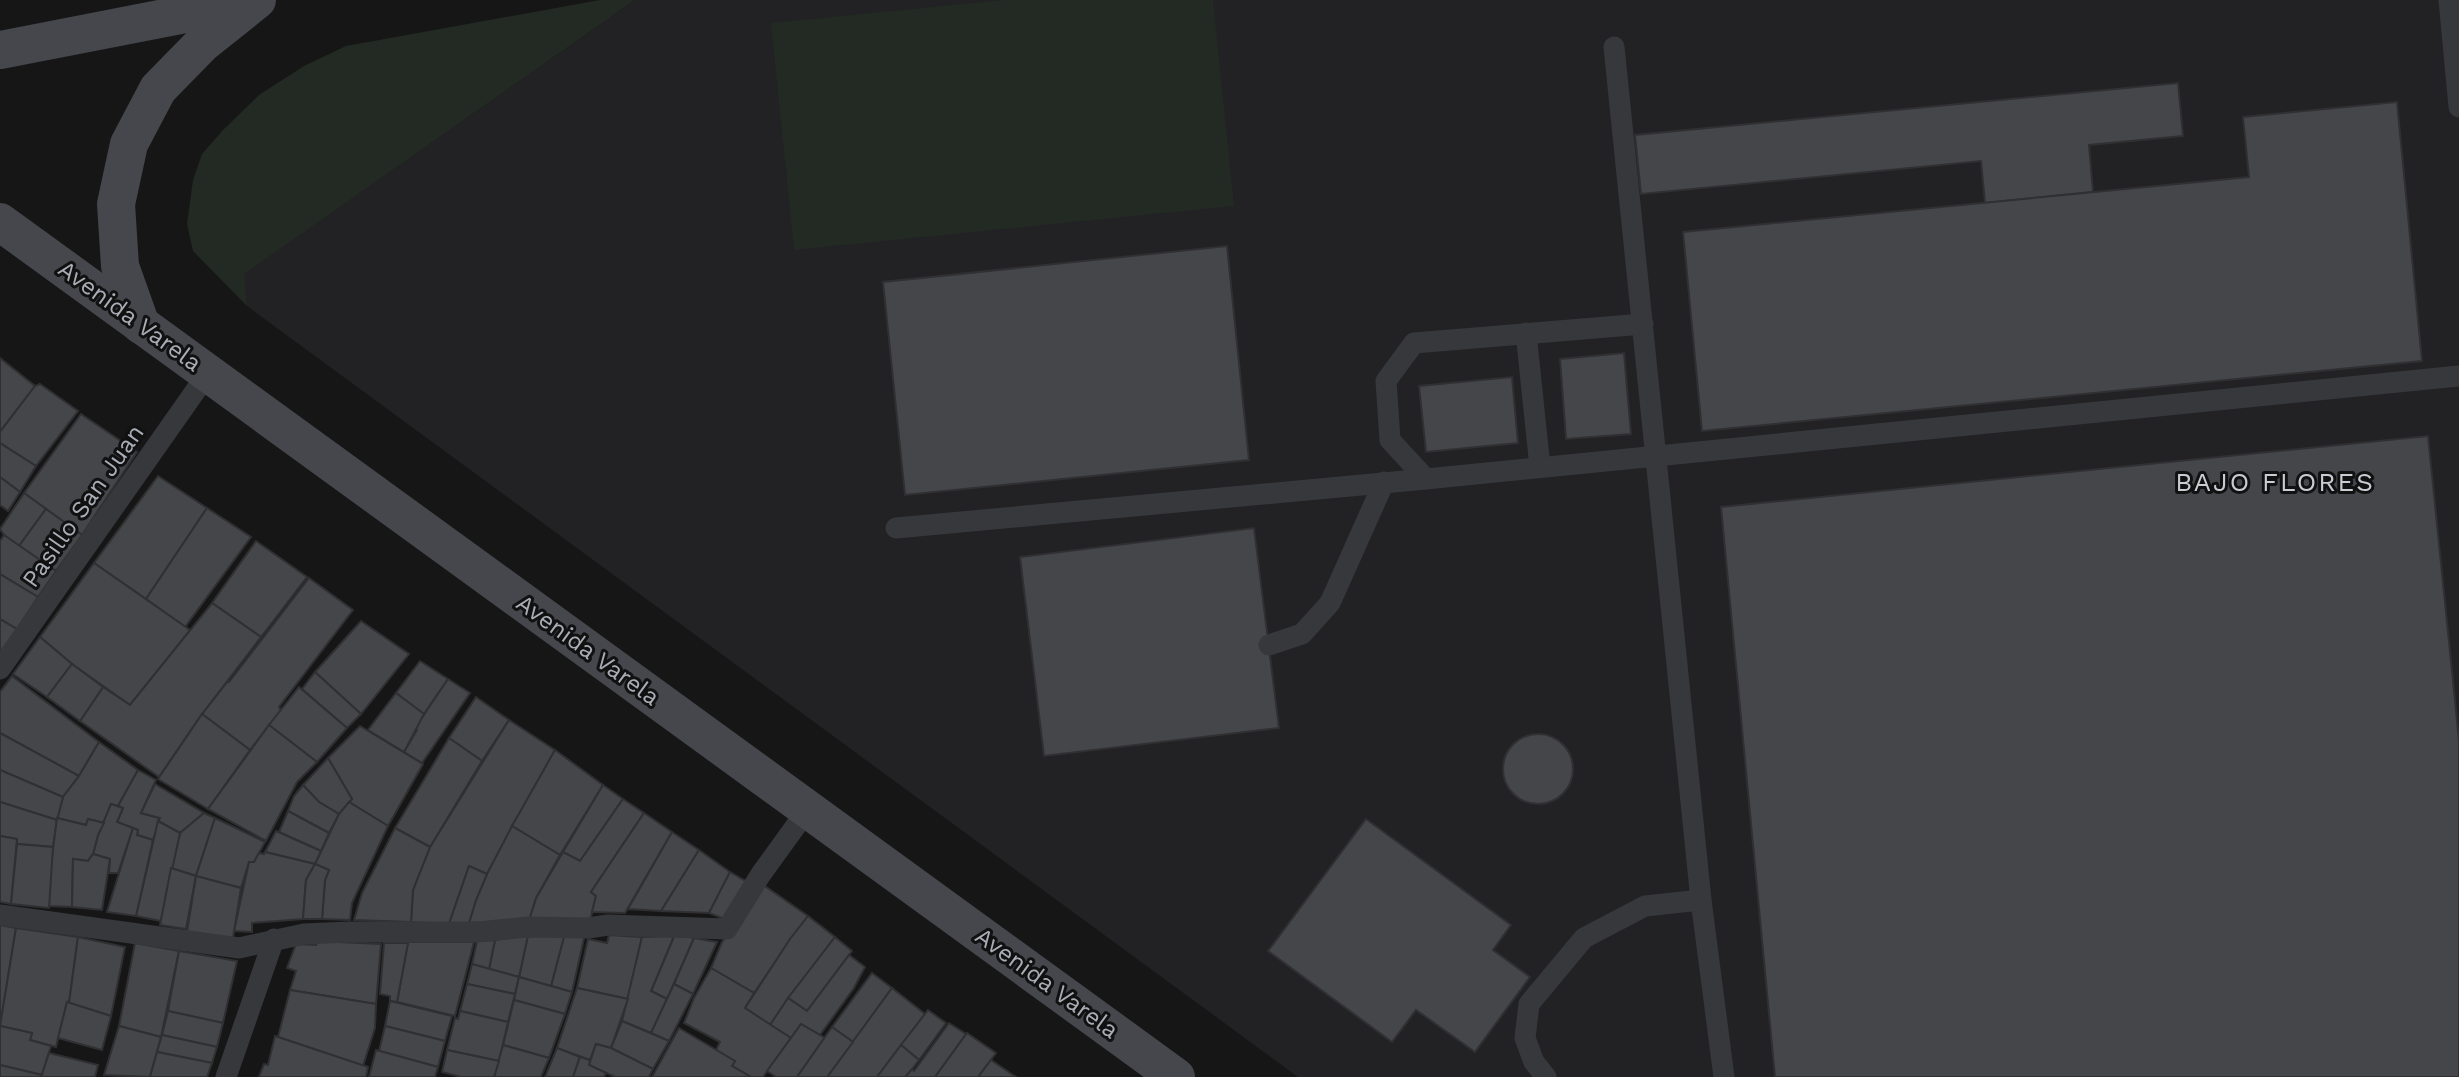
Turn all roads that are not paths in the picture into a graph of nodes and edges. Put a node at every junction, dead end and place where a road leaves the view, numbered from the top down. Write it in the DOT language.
graph roads {
  1 [pos="258,0"];
  2 [pos="2449,0"];
  3 [pos="1614,47"];
  4 [pos="0,50"];
  5 [pos="2459,107"];
  6 [pos="0,222"];
  7 [pos="1643,324"];
  8 [pos="141,325"];
  9 [pos="1526,333"];
  10 [pos="208,373"];
  11 [pos="2459,376"];
  12 [pos="1656,454"];
  13 [pos="1540,467"];
  14 [pos="1426,478"];
  15 [pos="1384,482"];
  16 [pos="896,528"];
  17 [pos="1269,645"];
  18 [pos="0,669"];
  19 [pos="808,809"];
  20 [pos="1701,900"];
  21 [pos="0,915"];
  22 [pos="274,939"];
  23 [pos="226,1077"];
  24 [pos="1176,1077"];
  25 [pos="1546,1077"];
  26 [pos="1724,1077"];
  1 -- 4 [label="main road"];
  1 -- 8 [label="main road"];
  2 -- 5 [label="lane"];
  3 -- 7 [label="lane"];
  6 -- 8 [label="main road, Avenida Varela"];
  7 -- 9 [label="lane"];
  7 -- 12 [label="lane"];
  8 -- 10 [label="main road, Avenida Varela"];
  9 -- 13 [label="lane"];
  9 -- 14 [label="lane"];
  10 -- 18 [label="lane, Pasillo San Juan"];
  10 -- 19 [label="main road, Avenida Varela"];
  11 -- 12 [label="lane"];
  12 -- 13 [label="lane"];
  12 -- 20 [label="lane"];
  13 -- 14 [label="lane"];
  14 -- 15 [label="lane"];
  15 -- 16 [label="lane"];
  15 -- 17 [label="lane"];
  19 -- 22 [label="lane"];
  19 -- 24 [label="main road, Avenida Varela"];
  20 -- 25 [label="lane"];
  20 -- 26 [label="lane"];
  21 -- 22 [label="lane"];
  22 -- 23 [label="lane"];
}
